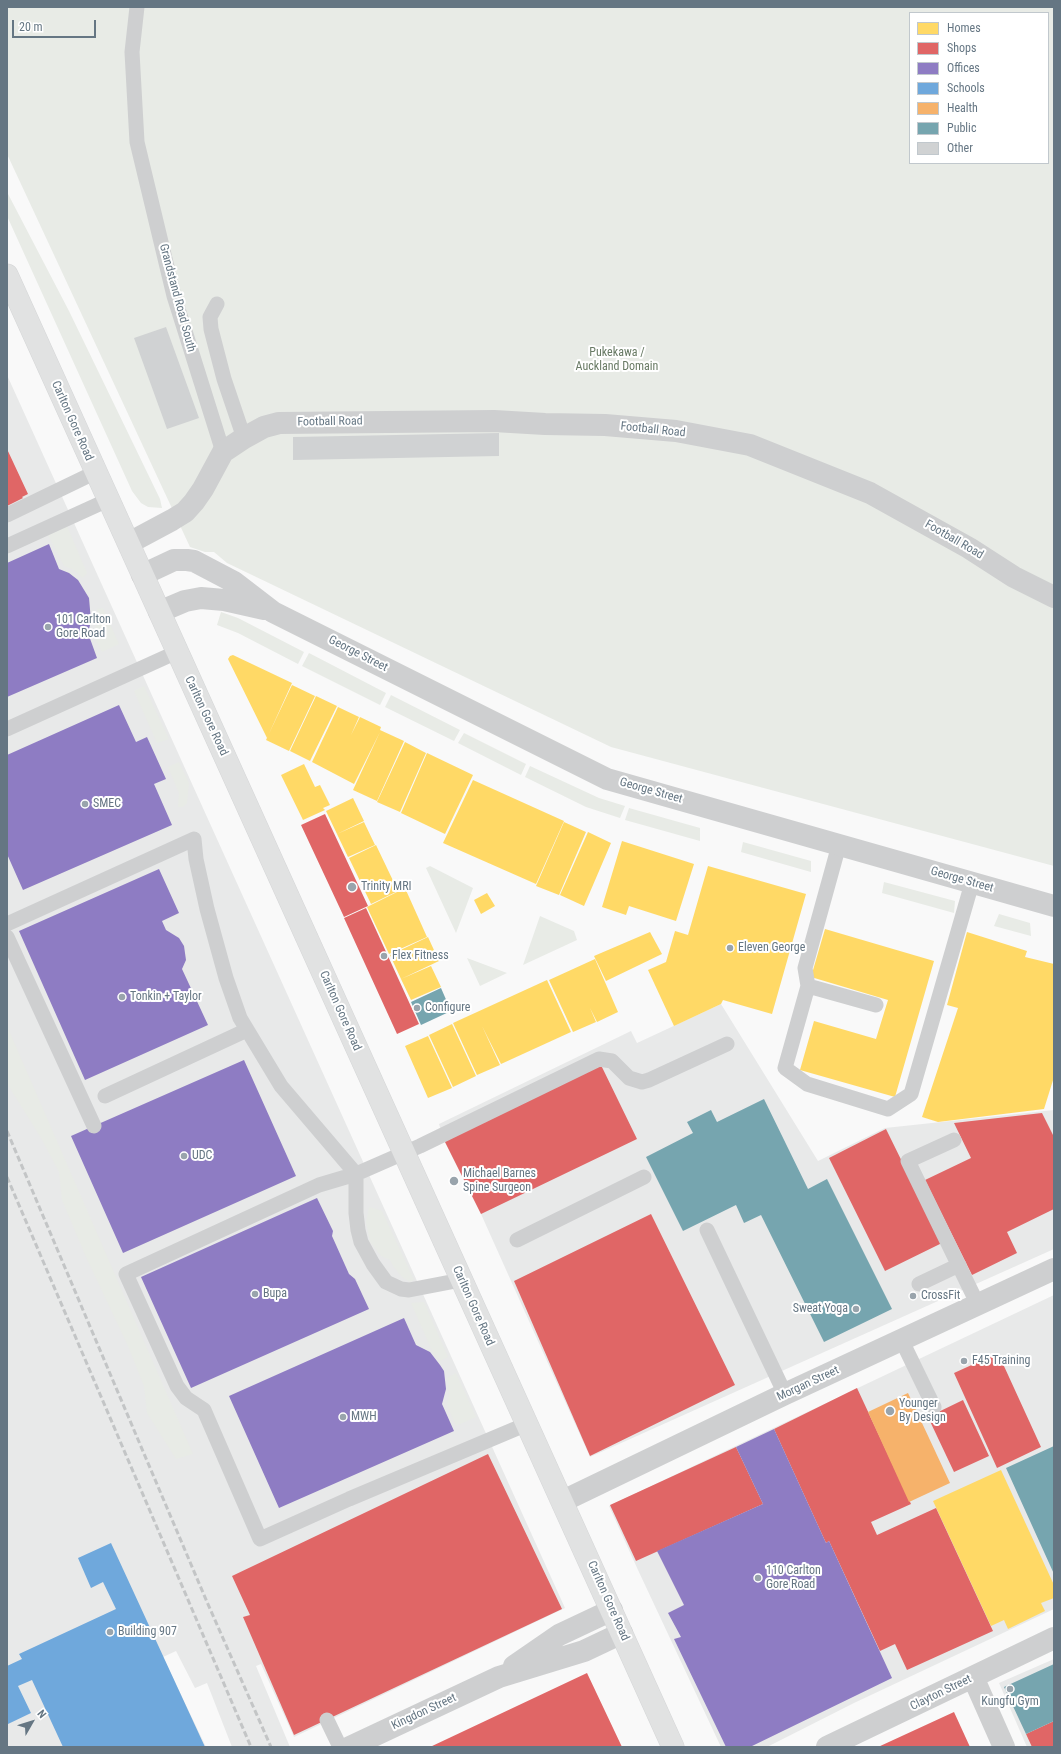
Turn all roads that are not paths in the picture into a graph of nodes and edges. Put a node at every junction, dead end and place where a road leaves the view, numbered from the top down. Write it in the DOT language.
graph roads {
  1 [pos="137,7"];
  2 [pos="7,275"];
  3 [pos="217,304"];
  4 [pos="244,438"];
  5 [pos="222,452"];
  6 [pos="96,472"];
  7 [pos="108,500"];
  8 [pos="7,515"];
  9 [pos="128,543"];
  10 [pos="7,546"];
  11 [pos="142,575"];
  12 [pos="1054,597"];
  13 [pos="159,612"];
  14 [pos="273,612"];
  15 [pos="177,652"];
  16 [pos="7,729"];
  17 [pos="839,845"];
  18 [pos="972,883"];
  19 [pos="1054,906"];
  20 [pos="7,924"];
  21 [pos="7,937"];
  22 [pos="808,986"];
  23 [pos="876,1004"];
  24 [pos="247,1030"];
  25 [pos="727,1044"];
  26 [pos="105,1096"];
  27 [pos="94,1126"];
  28 [pos="954,1140"];
  29 [pos="403,1153"];
  30 [pos="356,1174"];
  31 [pos="644,1177"];
  32 [pos="707,1230"];
  33 [pos="517,1240"];
  34 [pos="959,1265"];
  35 [pos="1054,1269"];
  36 [pos="461,1280"];
  37 [pos="919,1284"];
  38 [pos="978,1305"];
  39 [pos="902,1340"];
  40 [pos="785,1394"];
  41 [pos="934,1407"];
  42 [pos="527,1424"];
  43 [pos="563,1501"];
  44 [pos="612,1610"];
  45 [pos="622,1633"];
  46 [pos="1054,1638"];
  47 [pos="499,1677"];
  48 [pos="973,1677"];
  49 [pos="327,1720"];
  50 [pos="340,1747"];
  51 [pos="350,1747"];
  52 [pos="673,1747"];
  53 [pos="827,1747"];
  54 [pos="1004,1747"];
  1 -- 5 [label="lane, Grandstand Road South"];
  2 -- 6 [label="main road, Carlton Gore Road"];
  3 -- 4 [label="lane"];
  4 -- 5 [label="street, Football Road"];
  4 -- 12 [label="street, Football Road"];
  5 -- 9 [label="street"];
  6 -- 7 [label="main road, Carlton Gore Road"];
  6 -- 8 [label="lane"];
  7 -- 9 [label="main road, Carlton Gore Road"];
  7 -- 10 [label="lane"];
  9 -- 11 [label="main road, Carlton Gore Road"];
  11 -- 13 [label="main road, Carlton Gore Road"];
  11 -- 14 [label="street, George Street"];
  13 -- 14 [label="street, George Street"];
  13 -- 15 [label="main road, Carlton Gore Road"];
  14 -- 17 [label="street, George Street"];
  15 -- 16 [label="lane"];
  15 -- 29 [label="main road, Carlton Gore Road"];
  17 -- 18 [label="street, George Street"];
  17 -- 22 [label="lane"];
  18 -- 19 [label="street, George Street"];
  18 -- 22 [label="lane"];
  20 -- 24 [label="lane"];
  21 -- 27 [label="lane"];
  22 -- 23 [label="lane"];
  24 -- 26 [label="lane"];
  24 -- 30 [label="lane"];
  25 -- 29 [label="lane"];
  28 -- 34 [label="lane"];
  29 -- 30 [label="lane"];
  29 -- 36 [label="main road, Carlton Gore Road"];
  30 -- 36 [label="lane"];
  30 -- 42 [label="lane"];
  31 -- 33 [label="lane"];
  32 -- 40 [label="lane"];
  34 -- 37 [label="lane"];
  34 -- 38 [label="lane"];
  35 -- 38 [label="street, Morgan Street"];
  36 -- 42 [label="main road, Carlton Gore Road"];
  38 -- 39 [label="street, Morgan Street"];
  39 -- 40 [label="street, Morgan Street"];
  39 -- 41 [label="lane"];
  40 -- 43 [label="street, Morgan Street"];
  42 -- 43 [label="main road, Carlton Gore Road"];
  43 -- 44 [label="main road, Carlton Gore Road"];
  44 -- 45 [label="main road, Carlton Gore Road"];
  44 -- 47 [label="street, Kingdon Street"];
  45 -- 47 [label="street, Kingdon Street"];
  45 -- 52 [label="main road, Carlton Gore Road"];
  46 -- 48 [label="street, Clayton Street"];
  47 -- 51 [label="street, Kingdon Street"];
  48 -- 53 [label="street, Clayton Street"];
  48 -- 54 [label="street"];
  49 -- 50 [label="lane"];
}
